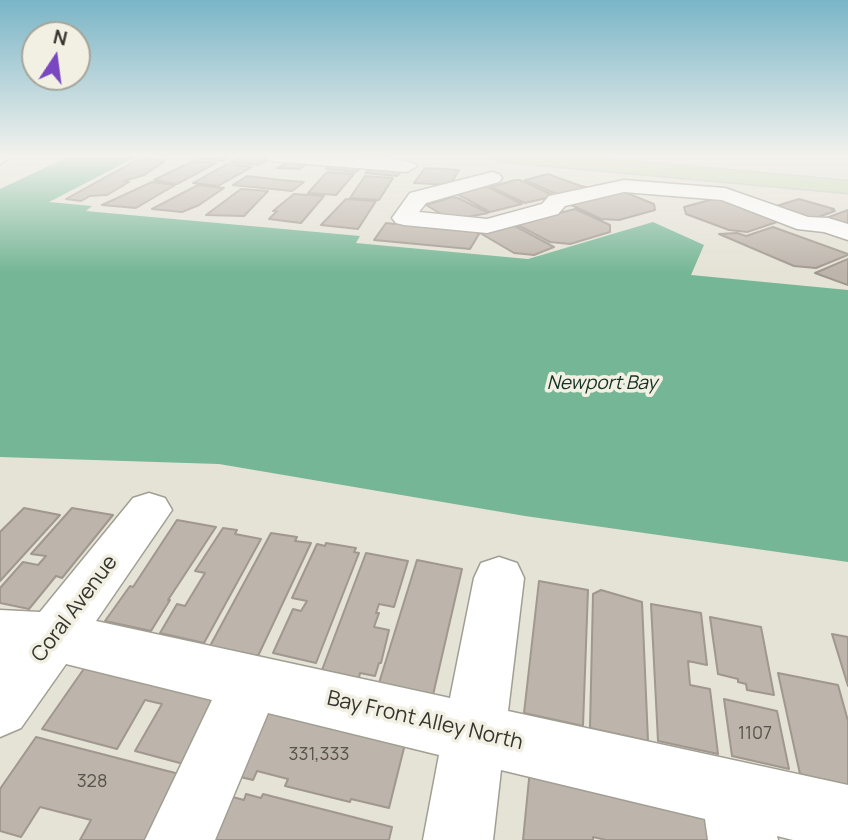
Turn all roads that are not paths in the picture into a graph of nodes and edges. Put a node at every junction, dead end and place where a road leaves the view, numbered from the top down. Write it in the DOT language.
graph roads {
  1 [pos="427,194"];
  2 [pos="587,194"];
  3 [pos="726,194"];
  4 [pos="848,233"];
  5 [pos="149,510"];
  6 [pos="499,578"];
  7 [pos="27,636"];
  8 [pos="252,681"];
  9 [pos="0,707"];
  10 [pos="475,733"];
  11 [pos="739,817"];
  12 [pos="848,819"];
  13 [pos="180,840"];
  14 [pos="458,840"];
  1 -- 2 [label="street"];
  3 -- 4 [label="street"];
  5 -- 7 [label="street, Coral Avenue"];
  6 -- 10 [label="street"];
  7 -- 8 [label="street, Bay Front Alley North"];
  7 -- 9 [label="street, Coral Avenue"];
  8 -- 10 [label="street, Bay Front Alley North"];
  8 -- 13 [label="street"];
  10 -- 11 [label="street, Bay Front Alley North"];
  10 -- 14 [label="street"];
  11 -- 12 [label="street, Bay Front Alley North"];
}
